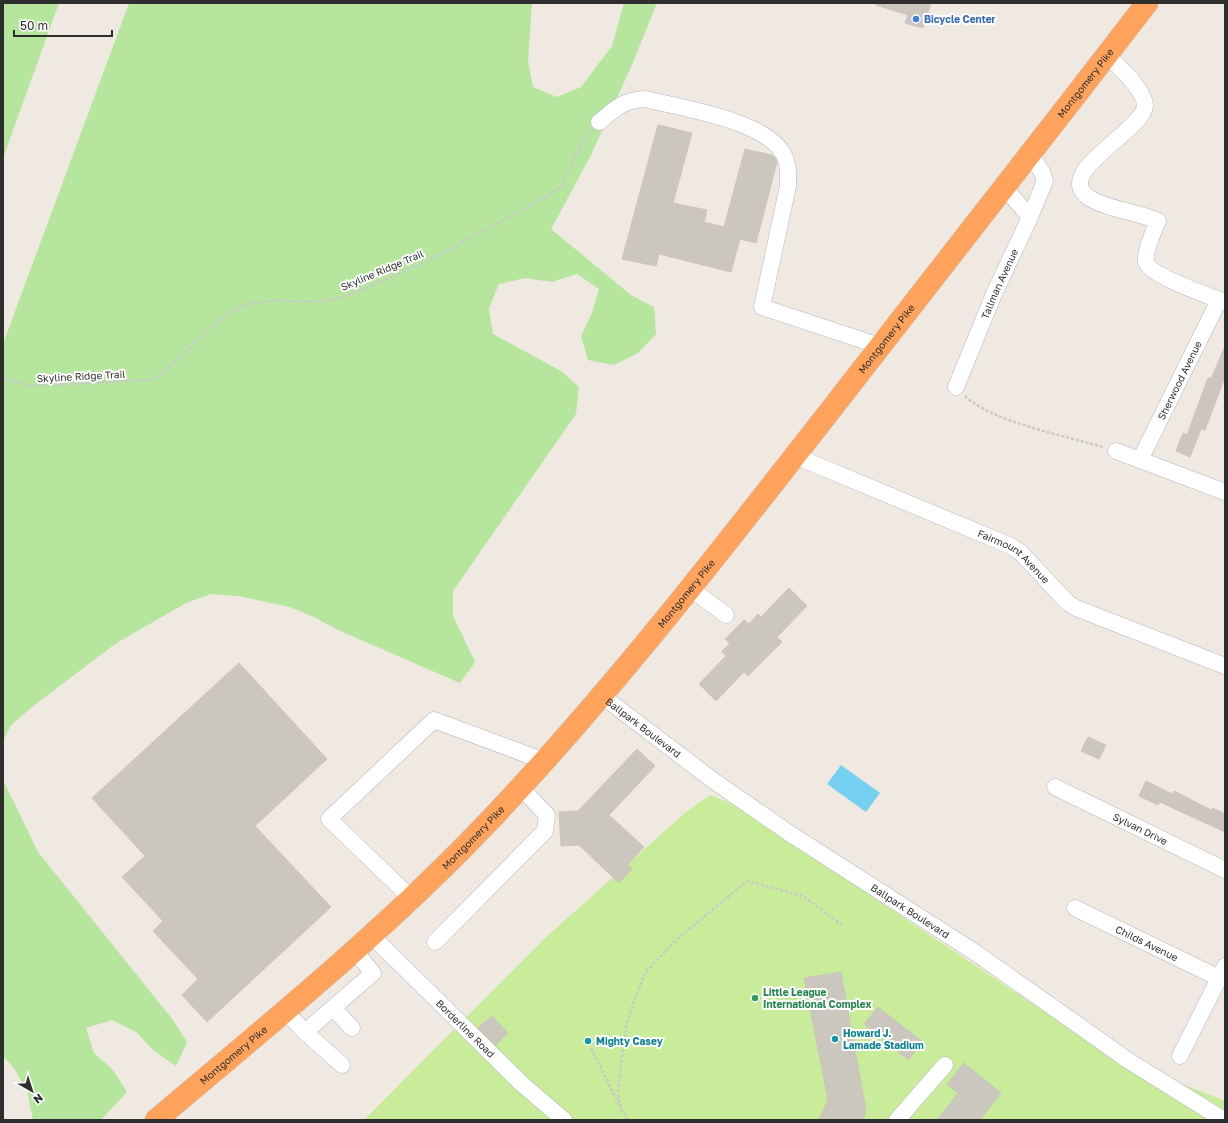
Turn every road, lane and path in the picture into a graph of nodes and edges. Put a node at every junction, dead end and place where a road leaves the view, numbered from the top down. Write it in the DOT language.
graph roads {
  1 [pos="1148,3"];
  2 [pos="1107,55"];
  3 [pos="598,122"];
  4 [pos="1030,154"];
  5 [pos="1004,187"];
  6 [pos="1030,217"];
  7 [pos="1222,301"];
  8 [pos="880,346"];
  9 [pos="3,374"];
  10 [pos="956,387"];
  11 [pos="1116,451"];
  12 [pos="795,456"];
  13 [pos="1140,460"];
  14 [pos="1225,492"];
  15 [pos="691,589"];
  16 [pos="726,615"];
  17 [pos="1225,666"];
  18 [pos="602,696"];
  19 [pos="544,761"];
  20 [pos="520,787"];
  21 [pos="1055,788"];
  22 [pos="1225,870"];
  23 [pos="411,898"];
  24 [pos="1075,908"];
  25 [pos="843,926"];
  26 [pos="370,935"];
  27 [pos="434,942"];
  28 [pos="354,950"];
  29 [pos="1222,972"];
  30 [pos="333,1008"];
  31 [pos="285,1011"];
  32 [pos="352,1028"];
  33 [pos="305,1032"];
  34 [pos="591,1048"];
  35 [pos="1180,1056"];
  36 [pos="342,1065"];
  37 [pos="945,1065"];
  38 [pos="621,1110"];
  39 [pos="156,1120"];
  40 [pos="564,1120"];
  41 [pos="628,1120"];
  42 [pos="897,1120"];
  43 [pos="1224,1120"];
  1 -- 2 [label="highway, Montgomery Pike"];
  2 -- 4 [label="highway, Montgomery Pike"];
  2 -- 7 [label="street"];
  3 -- 8 [label="street"];
  3 -- 9 [label="path, Skyline Ridge Trail"];
  4 -- 5 [label="highway, Montgomery Pike"];
  4 -- 6 [label="street, Tallman Avenue"];
  5 -- 6 [label="street"];
  5 -- 8 [label="highway, Montgomery Pike"];
  6 -- 10 [label="street, Tallman Avenue"];
  7 -- 13 [label="street, Sherwood Avenue"];
  8 -- 12 [label="highway, Montgomery Pike"];
  10 -- 11 [label="path"];
  11 -- 13 [label="street"];
  12 -- 15 [label="highway, Montgomery Pike"];
  12 -- 17 [label="street, Fairmount Avenue"];
  13 -- 14 [label="street"];
  15 -- 16 [label="street"];
  15 -- 18 [label="highway, Montgomery Pike"];
  18 -- 19 [label="highway, Montgomery Pike"];
  18 -- 43 [label="street, Ballpark Boulevard"];
  19 -- 20 [label="highway, Montgomery Pike"];
  19 -- 23 [label="street"];
  20 -- 23 [label="highway, Montgomery Pike"];
  20 -- 27 [label="street"];
  21 -- 22 [label="street, Sylvan Drive"];
  23 -- 26 [label="highway, Montgomery Pike"];
  24 -- 29 [label="street, Childs Avenue"];
  25 -- 38 [label="path"];
  26 -- 28 [label="highway, Montgomery Pike"];
  26 -- 40 [label="street, Borderline Road"];
  28 -- 30 [label="street"];
  28 -- 31 [label="highway, Montgomery Pike"];
  29 -- 35 [label="street"];
  30 -- 32 [label="street"];
  30 -- 33 [label="street"];
  31 -- 33 [label="street"];
  31 -- 39 [label="highway, Montgomery Pike"];
  33 -- 36 [label="street"];
  34 -- 38 [label="path"];
  37 -- 42 [label="street"];
  38 -- 41 [label="path"];
}
